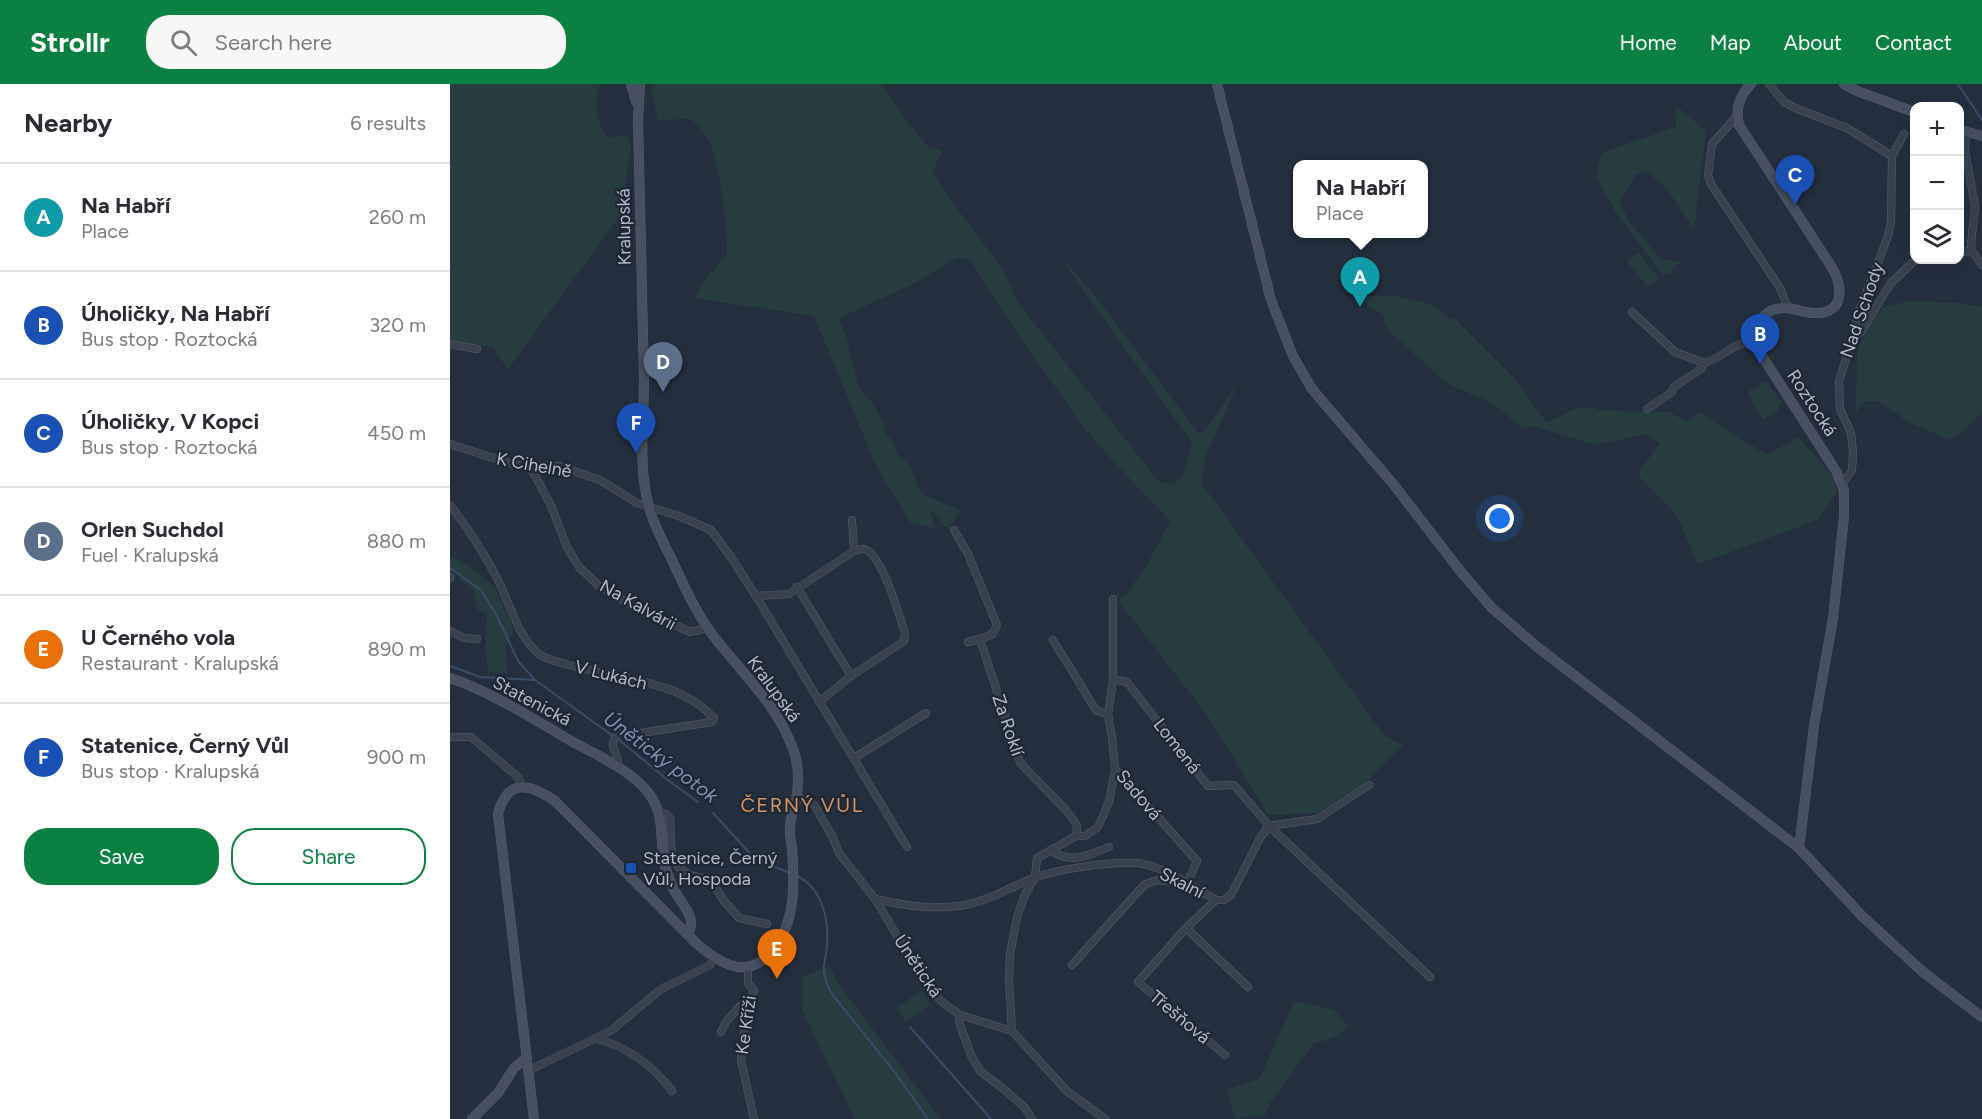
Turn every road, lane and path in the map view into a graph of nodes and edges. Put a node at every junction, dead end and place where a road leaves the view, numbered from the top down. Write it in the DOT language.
graph roads {
  1 [pos="631,84"];
  2 [pos="640,84"];
  3 [pos="1217,84"];
  4 [pos="1751,84"];
  5 [pos="1769,84"];
  6 [pos="1844,84"];
  7 [pos="1910,111"];
  8 [pos="1737,116"];
  9 [pos="638,120"];
  10 [pos="1964,131"];
  11 [pos="1904,134"];
  12 [pos="1982,136"];
  13 [pos="1964,140"];
  14 [pos="1892,156"];
  15 [pos="1972,251"];
  16 [pos="1964,252"];
  17 [pos="1911,264"];
  18 [pos="1982,265"];
  19 [pos="1788,308"];
  20 [pos="1632,312"];
  21 [pos="1853,337"];
  22 [pos="1756,341"];
  23 [pos="450,344"];
  24 [pos="477,349"];
  25 [pos="1704,363"];
  26 [pos="1647,409"];
  27 [pos="450,444"];
  28 [pos="526,466"];
  29 [pos="1842,484"];
  30 [pos="450,505"];
  31 [pos="649,506"];
  32 [pos="852,520"];
  33 [pos="954,530"];
  34 [pos="854,551"];
  35 [pos="797,587"];
  36 [pos="756,596"];
  37 [pos="1113,599"];
  38 [pos="708,628"];
  39 [pos="450,631"];
  40 [pos="477,639"];
  41 [pos="980,639"];
  42 [pos="1053,640"];
  43 [pos="968,642"];
  44 [pos="852,676"];
  45 [pos="450,678"];
  46 [pos="1113,680"];
  47 [pos="819,702"];
  48 [pos="926,714"];
  49 [pos="1108,715"];
  50 [pos="450,737"];
  51 [pos="854,758"];
  52 [pos="618,768"];
  53 [pos="1115,769"];
  54 [pos="1369,785"];
  55 [pos="522,786"];
  56 [pos="796,796"];
  57 [pos="659,812"];
  58 [pos="1269,826"];
  59 [pos="1076,836"];
  60 [pos="907,847"];
  61 [pos="1109,847"];
  62 [pos="1799,848"];
  63 [pos="1051,850"];
  64 [pos="1035,877"];
  65 [pos="1187,884"];
  66 [pos="875,899"];
  67 [pos="1216,900"];
  68 [pos="767,924"];
  69 [pos="1186,928"];
  70 [pos="687,934"];
  71 [pos="715,958"];
  72 [pos="1072,965"];
  73 [pos="748,967"];
  74 [pos="1431,977"];
  75 [pos="1248,987"];
  76 [pos="747,1005"];
  77 [pos="960,1015"];
  78 [pos="1982,1017"];
  79 [pos="1012,1031"];
  80 [pos="721,1032"];
  81 [pos="597,1039"];
  82 [pos="1225,1055"];
  83 [pos="526,1058"];
  84 [pos="529,1074"];
  85 [pos="672,1091"];
  86 [pos="472,1119"];
  87 [pos="534,1119"];
  88 [pos="754,1119"];
  89 [pos="1032,1119"];
  90 [pos="1105,1119"];
  1 -- 9 [label="street"];
  2 -- 9 [label="street, Kralupská"];
  3 -- 62 [label="street"];
  4 -- 8 [label="street"];
  5 -- 14 [label="street"];
  6 -- 7 [label="street"];
  8 -- 19 [label="street"];
  8 -- 19 [label="street"];
  9 -- 31 [label="street, Kralupská"];
  10 -- 12 [label="street"];
  11 -- 14 [label="street, Nad Schody"];
  13 -- 15 [label="street"];
  14 -- 21 [label="street, Nad Schody"];
  15 -- 16 [label="street"];
  15 -- 18 [label="street"];
  17 -- 21 [label="street"];
  19 -- 22 [label="street"];
  20 -- 25 [label="street"];
  21 -- 29 [label="street, Nad Schody"];
  22 -- 25 [label="street"];
  22 -- 29 [label="street, Roztocká"];
  23 -- 24 [label="street"];
  25 -- 26 [label="street"];
  27 -- 28 [label="street, K Cihelně"];
  28 -- 31 [label="street, K Cihelně"];
  28 -- 38 [label="street, Na Kalvárii"];
  29 -- 62 [label="street, Roztocká"];
  30 -- 52 [label="street, V Lukách"];
  31 -- 36 [label="street, K Cihelně"];
  31 -- 38 [label="street, Kralupská"];
  32 -- 34 [label="street"];
  33 -- 41 [label="street"];
  34 -- 35 [label="street"];
  34 -- 44 [label="street"];
  35 -- 36 [label="street"];
  35 -- 44 [label="street"];
  36 -- 47 [label="street, K Cihelně"];
  37 -- 46 [label="street"];
  38 -- 56 [label="street, Kralupská"];
  39 -- 40 [label="street"];
  41 -- 43 [label="street"];
  41 -- 59 [label="street, Za Roklí"];
  42 -- 49 [label="street"];
  44 -- 47 [label="street"];
  45 -- 52 [label="street, Statenická"];
  46 -- 49 [label="street"];
  46 -- 58 [label="street, Lomená"];
  47 -- 51 [label="street, K Cihelně"];
  48 -- 51 [label="street"];
  49 -- 53 [label="street, Sadová"];
  50 -- 55 [label="street"];
  51 -- 60 [label="street, K Cihelně"];
  52 -- 57 [label="street, Statenická"];
  53 -- 59 [label="street"];
  53 -- 65 [label="street, Sadová"];
  54 -- 58 [label="street"];
  55 -- 70 [label="street"];
  55 -- 83 [label="street"];
  56 -- 66 [label="street, Únětická"];
  56 -- 73 [label="street, Kralupská"];
  57 -- 68 [label="street"];
  57 -- 70 [label="street, Statenická"];
  58 -- 67 [label="street, Skalní"];
  58 -- 74 [label="street"];
  59 -- 63 [label="street"];
  61 -- 63 [label="street"];
  62 -- 78 [label="street"];
  63 -- 64 [label="street"];
  64 -- 65 [label="street, Skalní"];
  64 -- 66 [label="street, Skalní"];
  64 -- 79 [label="street"];
  65 -- 67 [label="street, Skalní"];
  65 -- 72 [label="street"];
  66 -- 77 [label="street, Únětická"];
  67 -- 69 [label="street, Třešňová"];
  69 -- 75 [label="street"];
  69 -- 82 [label="street, Třešňová"];
  70 -- 71 [label="street"];
  71 -- 73 [label="street"];
  71 -- 81 [label="street"];
  73 -- 76 [label="street, Ke Kříži"];
  76 -- 80 [label="street"];
  76 -- 88 [label="street, Ke Kříži"];
  77 -- 79 [label="street, Únětická"];
  77 -- 89 [label="street"];
  79 -- 90 [label="street"];
  81 -- 84 [label="street"];
  81 -- 85 [label="street"];
  83 -- 84 [label="street"];
  83 -- 86 [label="street"];
  84 -- 87 [label="street"];
}
